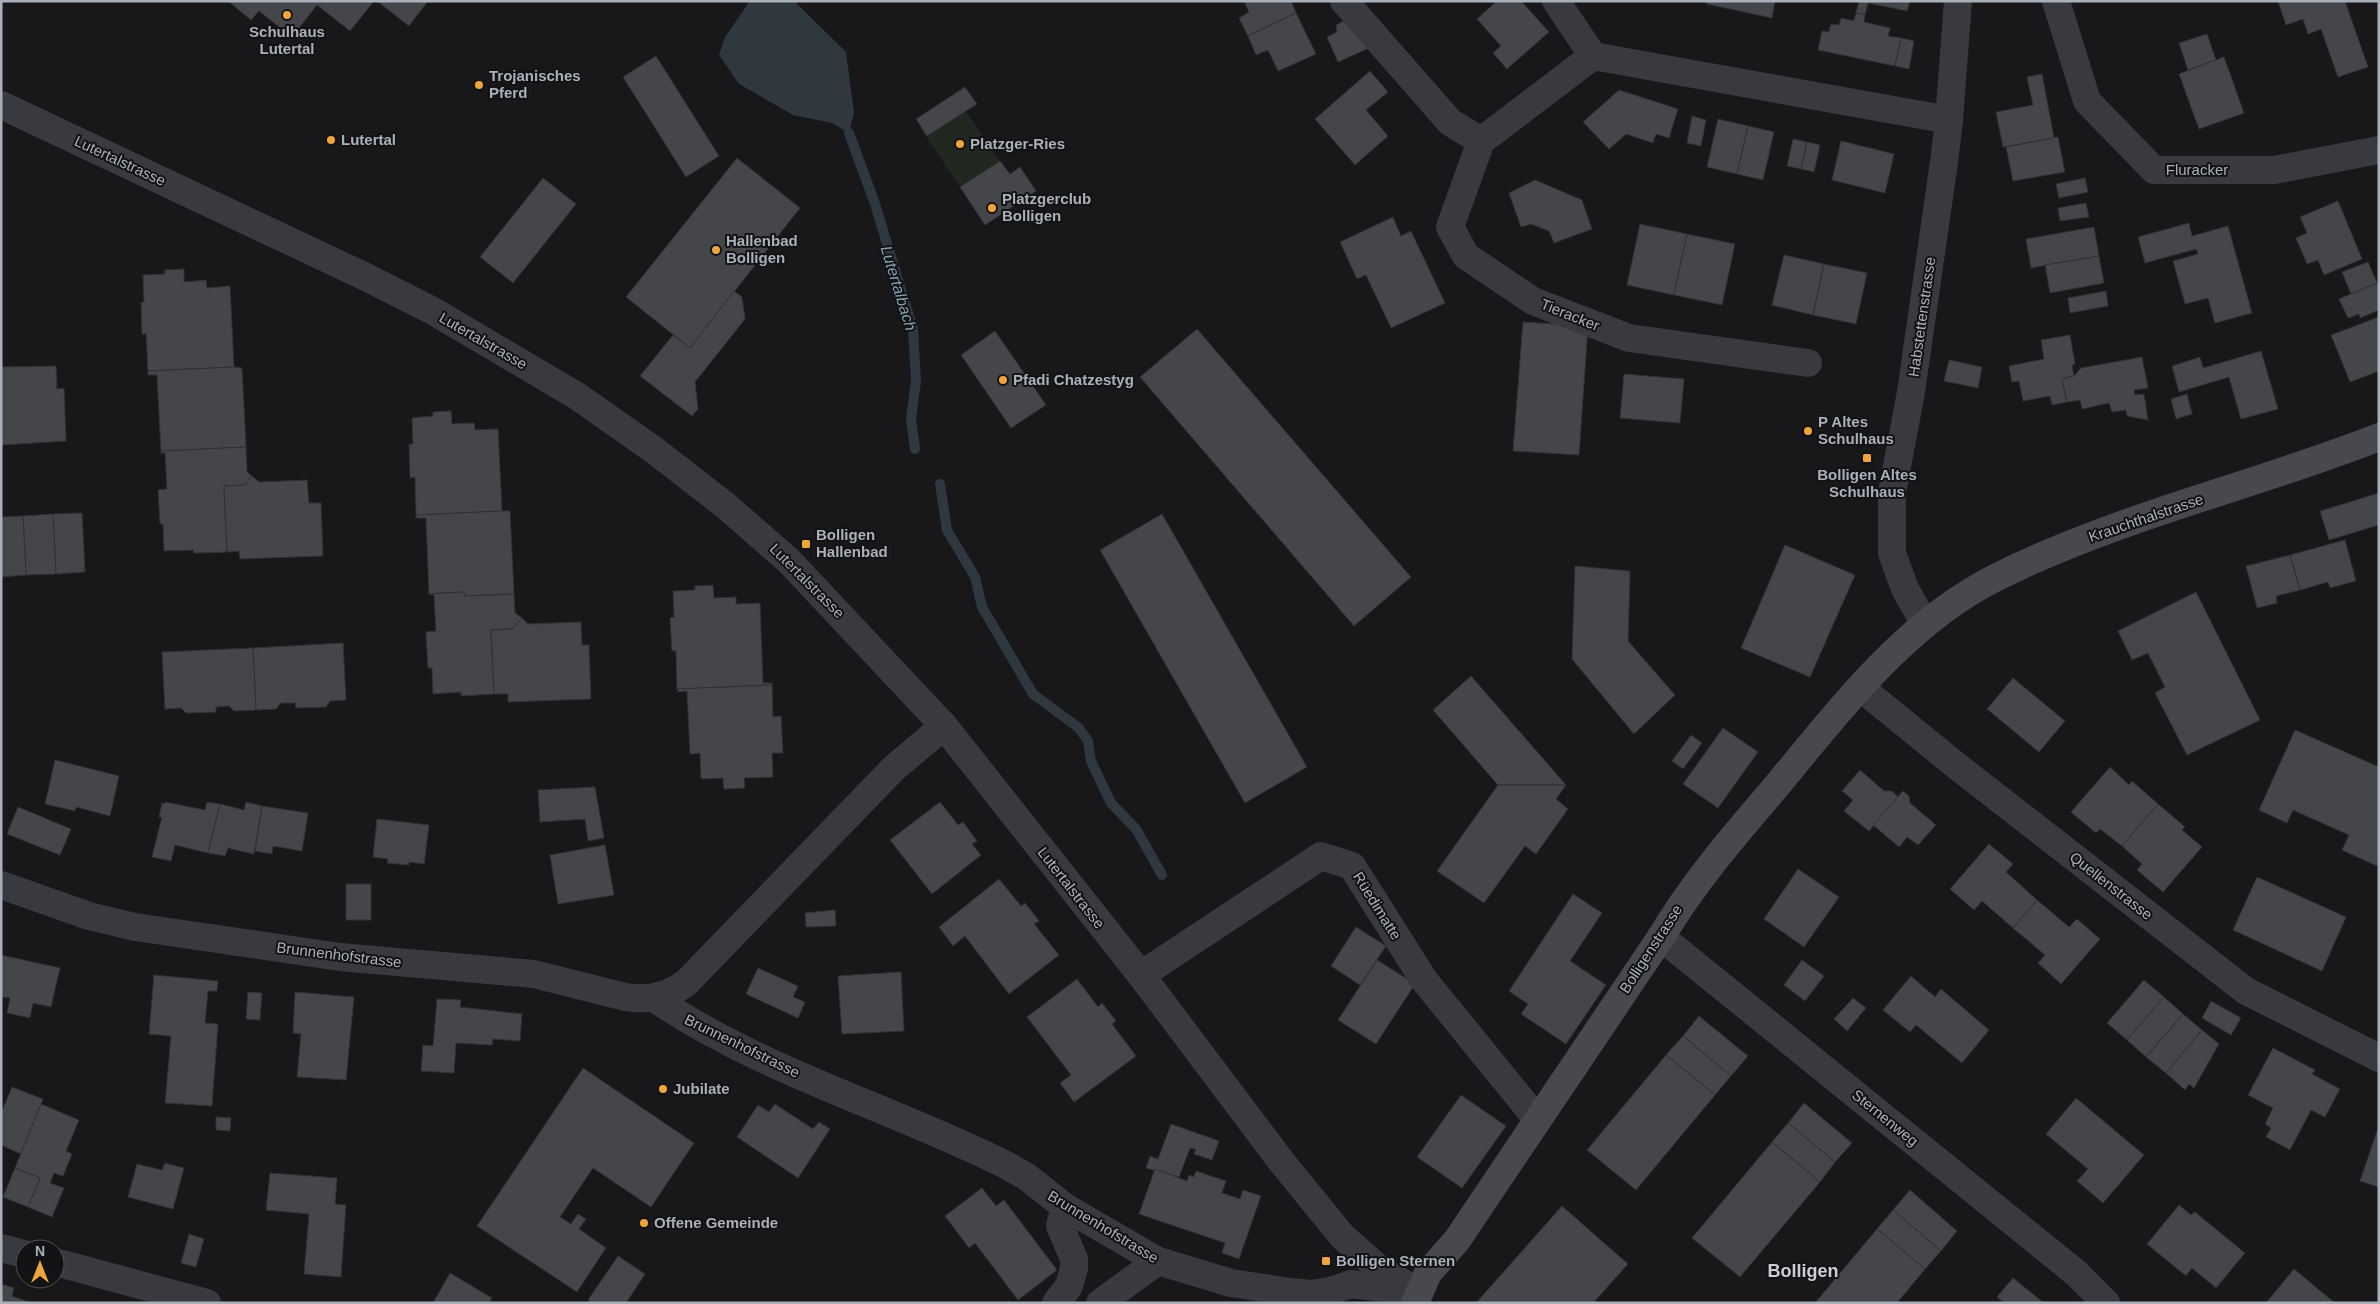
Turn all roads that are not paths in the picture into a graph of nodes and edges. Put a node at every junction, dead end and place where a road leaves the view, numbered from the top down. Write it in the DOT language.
graph roads {
  1 [pos="1344,1"];
  2 [pos="1556,1"];
  3 [pos="1958,1"];
  4 [pos="2056,1"];
  5 [pos="1593,56"];
  6 [pos="1,105"];
  7 [pos="1949,120"];
  8 [pos="1481,141"];
  9 [pos="2379,150"];
  10 [pos="1808,363"];
  11 [pos="2379,437"];
  12 [pos="1925,624"];
  13 [pos="1861,688"];
  14 [pos="944,726"];
  15 [pos="1,885"];
  16 [pos="1661,937"];
  17 [pos="1141,975"];
  18 [pos="654,998"];
  19 [pos="2379,1058"];
  20 [pos="1537,1120"];
  21 [pos="1065,1207"];
  22 [pos="1,1248"];
  23 [pos="15,1252"];
  24 [pos="1158,1261"];
  25 [pos="65,1265"];
  26 [pos="1417,1298"];
  27 [pos="207,1303"];
  28 [pos="1056,1303"];
  29 [pos="1100,1303"];
  30 [pos="2106,1303"];
  1 -- 8 [label="street"];
  2 -- 5 [label="street"];
  3 -- 7 [label="street, Habstettenstrasse"];
  4 -- 9 [label="street, Fluracker"];
  5 -- 7 [label="street"];
  5 -- 8 [label="street"];
  6 -- 14 [label="street, Lutertalstrasse"];
  7 -- 12 [label="street, Habstettenstrasse"];
  8 -- 10 [label="street, Tieracker"];
  11 -- 12 [label="main road, Krauchthalstrasse"];
  12 -- 13 [label="main road, Bolligenstrasse"];
  13 -- 16 [label="main road, Bolligenstrasse"];
  13 -- 19 [label="street, Quellenstrasse"];
  14 -- 17 [label="street, Lutertalstrasse"];
  14 -- 18 [label="street"];
  15 -- 18 [label="street, Brunnenhofstrasse"];
  16 -- 20 [label="main road, Bolligenstrasse"];
  16 -- 30 [label="street, Sternenweg"];
  17 -- 20 [label="street, Rüedimatte"];
  17 -- 26 [label="street, Lutertalstrasse"];
  18 -- 21 [label="street, Brunnenhofstrasse"];
  20 -- 26 [label="main road, Bolligenstrasse"];
  21 -- 24 [label="street, Brunnenhofstrasse"];
  21 -- 28 [label="street"];
  22 -- 23 [label="street"];
  24 -- 26 [label="street, Brunnenhofstrasse"];
  24 -- 29 [label="street"];
  25 -- 27 [label="street"];
}
